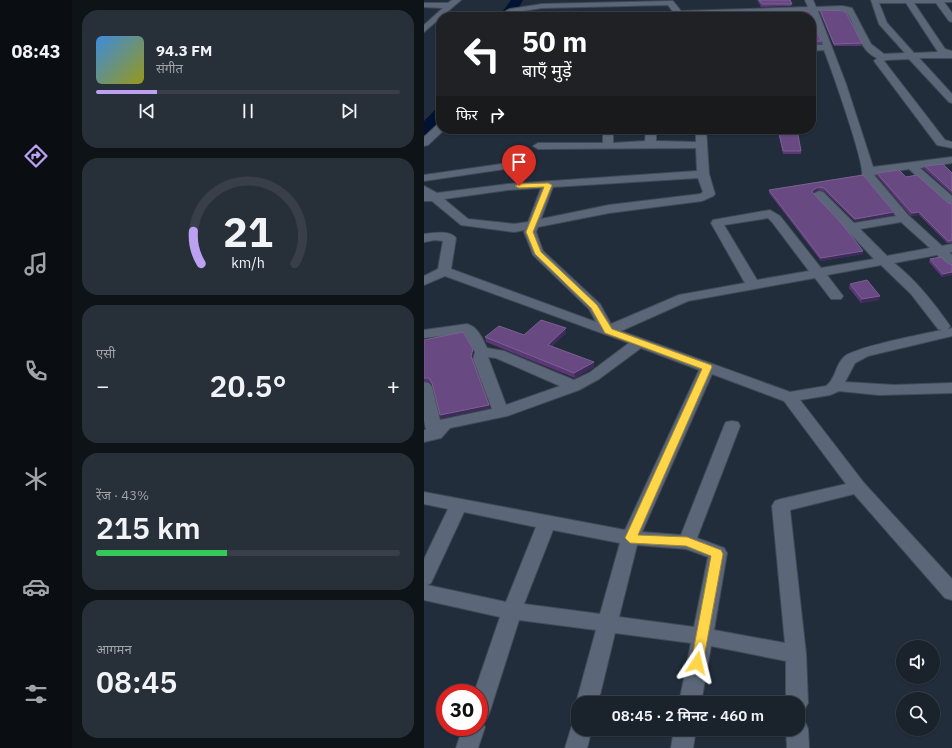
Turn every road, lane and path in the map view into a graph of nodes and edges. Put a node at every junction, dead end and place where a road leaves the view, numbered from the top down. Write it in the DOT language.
graph roads {
  1 [pos="458,0"];
  2 [pos="908,0"];
  3 [pos="938,0"];
  4 [pos="951,0"];
  5 [pos="424,5"];
  6 [pos="811,5"];
  7 [pos="451,6"];
  8 [pos="510,11"];
  9 [pos="444,12"];
  10 [pos="677,12"];
  11 [pos="790,12"];
  12 [pos="436,18"];
  13 [pos="816,18"];
  14 [pos="952,19"];
  15 [pos="426,26"];
  16 [pos="827,47"];
  17 [pos="816,48"];
  18 [pos="951,54"];
  19 [pos="911,56"];
  20 [pos="883,57"];
  21 [pos="952,100"];
  22 [pos="436,131"];
  23 [pos="608,134"];
  24 [pos="651,134"];
  25 [pos="701,134"];
  26 [pos="426,140"];
  27 [pos="650,144"];
  28 [pos="702,145"];
  29 [pos="952,145"];
  30 [pos="538,146"];
  31 [pos="608,146"];
  32 [pos="952,160"];
  33 [pos="522,164"];
  34 [pos="912,166"];
  35 [pos="869,171"];
  36 [pos="704,174"];
  37 [pos="424,178"];
  38 [pos="548,185"];
  39 [pos="424,189"];
  40 [pos="819,194"];
  41 [pos="428,198"];
  42 [pos="952,202"];
  43 [pos="904,218"];
  44 [pos="532,224"];
  45 [pos="852,228"];
  46 [pos="424,238"];
  47 [pos="946,249"];
  48 [pos="883,260"];
  49 [pos="952,262"];
  50 [pos="444,271"];
  51 [pos="816,272"];
  52 [pos="424,281"];
  53 [pos="752,284"];
  54 [pos="836,296"];
  55 [pos="948,329"];
  56 [pos="608,331"];
  57 [pos="424,334"];
  58 [pos="640,342"];
  59 [pos="482,352"];
  60 [pos="708,367"];
  61 [pos="574,386"];
  62 [pos="836,386"];
  63 [pos="424,387"];
  64 [pos="952,388"];
  65 [pos="789,397"];
  66 [pos="501,412"];
  67 [pos="732,426"];
  68 [pos="429,435"];
  69 [pos="858,487"];
  70 [pos="424,498"];
  71 [pos="459,505"];
  72 [pos="547,522"];
  73 [pos="630,538"];
  74 [pos="687,542"];
  75 [pos="424,578"];
  76 [pos="424,592"];
  77 [pos="952,592"];
  78 [pos="512,611"];
  79 [pos="608,623"];
  80 [pos="702,636"];
  81 [pos="796,654"];
  82 [pos="488,684"];
  83 [pos="589,696"];
  84 [pos="691,696"];
  85 [pos="797,696"];
  86 [pos="471,736"];
  87 [pos="579,736"];
  88 [pos="684,736"];
  89 [pos="797,736"];
  90 [pos="467,748"];
  91 [pos="576,748"];
  92 [pos="682,748"];
  93 [pos="798,748"];
  1 -- 7 [label="street"];
  2 -- 3 [label="street"];
  2 -- 18 [label="street"];
  2 -- 19 [label="street"];
  3 -- 4 [label="street"];
  3 -- 14 [label="street"];
  5 -- 7 [label="street"];
  6 -- 11 [label="street"];
  6 -- 20 [label="street"];
  7 -- 9 [label="street"];
  8 -- 10 [label="street"];
  12 -- 15 [label="street"];
  13 -- 16 [label="street"];
  16 -- 17 [label="street"];
  16 -- 35 [label="street"];
  18 -- 19 [label="street"];
  19 -- 20 [label="street"];
  19 -- 21 [label="street"];
  20 -- 29 [label="street"];
  22 -- 26 [label="street"];
  23 -- 31 [label="street"];
  24 -- 27 [label="street"];
  25 -- 28 [label="street"];
  27 -- 28 [label="street"];
  27 -- 31 [label="street"];
  28 -- 36 [label="street"];
  30 -- 31 [label="street"];
  32 -- 34 [label="street"];
  33 -- 37 [label="street"];
  34 -- 35 [label="street"];
  34 -- 42 [label="street"];
  35 -- 43 [label="street"];
  36 -- 38 [label="street"];
  36 -- 44 [label="street"];
  38 -- 41 [label="street"];
  38 -- 44 [label="street"];
  39 -- 41 [label="street"];
  40 -- 45 [label="street"];
  41 -- 44 [label="street"];
  43 -- 45 [label="street"];
  43 -- 47 [label="street"];
  44 -- 56 [label="street"];
  45 -- 48 [label="street"];
  46 -- 50 [label="street"];
  47 -- 48 [label="street"];
  47 -- 49 [label="street"];
  48 -- 51 [label="street"];
  48 -- 55 [label="street"];
  50 -- 52 [label="street"];
  50 -- 56 [label="street"];
  51 -- 53 [label="street"];
  51 -- 53 [label="street"];
  51 -- 54 [label="street"];
  53 -- 56 [label="street"];
  55 -- 62 [label="street"];
  56 -- 58 [label="street"];
  57 -- 59 [label="street"];
  58 -- 60 [label="street"];
  58 -- 61 [label="street"];
  59 -- 61 [label="street"];
  59 -- 66 [label="street"];
  60 -- 65 [label="street"];
  60 -- 73 [label="street"];
  61 -- 66 [label="street"];
  62 -- 64 [label="street"];
  62 -- 65 [label="street"];
  63 -- 68 [label="street"];
  65 -- 69 [label="street"];
  66 -- 68 [label="street"];
  67 -- 74 [label="street"];
  69 -- 77 [label="street"];
  69 -- 81 [label="street"];
  70 -- 71 [label="street"];
  71 -- 72 [label="street"];
  71 -- 75 [label="street"];
  72 -- 73 [label="street"];
  72 -- 78 [label="street"];
  73 -- 74 [label="street"];
  73 -- 79 [label="street"];
  74 -- 80 [label="street"];
  76 -- 78 [label="street"];
  78 -- 79 [label="street"];
  78 -- 82 [label="street"];
  79 -- 80 [label="street"];
  79 -- 83 [label="street"];
  80 -- 81 [label="street"];
  80 -- 84 [label="street"];
  81 -- 85 [label="street"];
  86 -- 90 [label="street"];
  87 -- 91 [label="street"];
  88 -- 92 [label="street"];
  89 -- 93 [label="street"];
}
